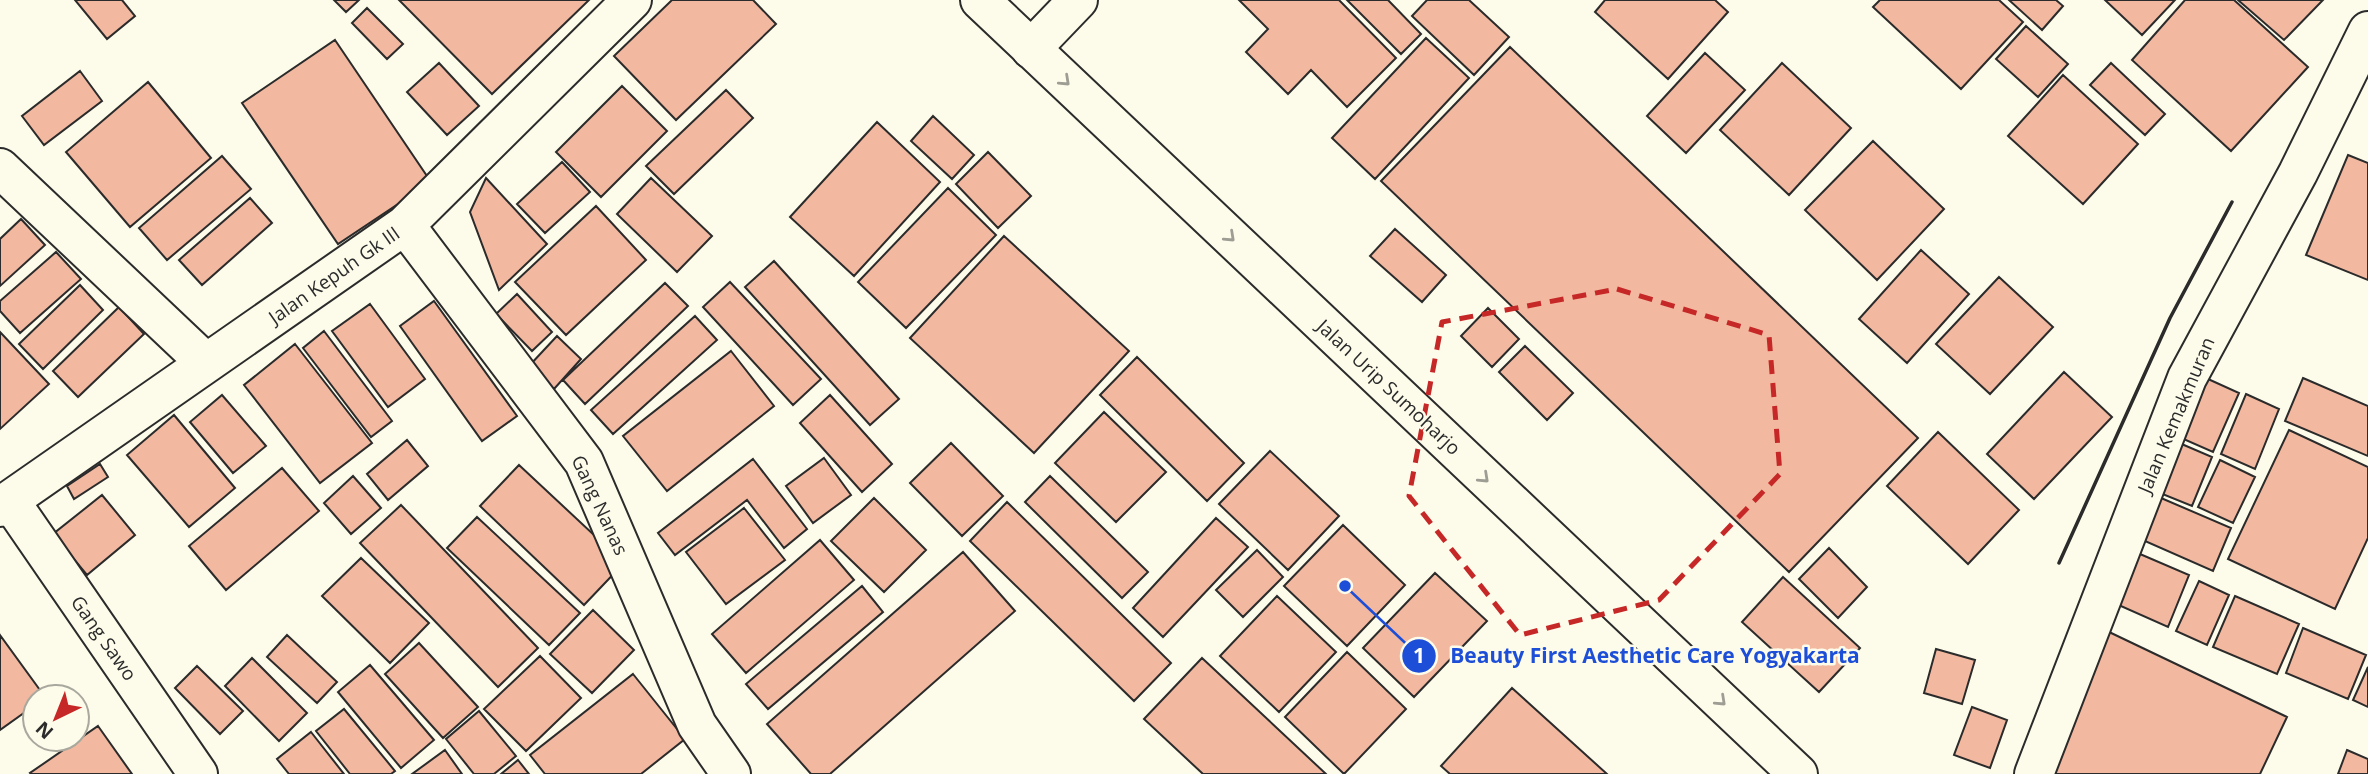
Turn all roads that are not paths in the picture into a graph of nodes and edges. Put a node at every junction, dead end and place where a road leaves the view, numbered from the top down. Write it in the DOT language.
graph roads {
  1 [pos="632,0"];
  2 [pos="980,0"];
  3 [pos="1078,0"];
  4 [pos="2368,31"];
  5 [pos="1031,49"];
  6 [pos="0,168"];
  7 [pos="405,225"];
  8 [pos="206,363"];
  9 [pos="5,504"];
  10 [pos="198,774"];
  11 [pos="732,774"];
  12 [pos="1798,774"];
  13 [pos="2034,774"];
  1 -- 7 [label="street, Jalan Kepuh Gk III"];
  2 -- 5 [label="street, Jalan Urip Sumoharjo"];
  3 -- 5 [label="street"];
  4 -- 13 [label="street, Jalan Kemakmuran"];
  5 -- 12 [label="street, Jalan Urip Sumoharjo, one-way"];
  6 -- 8 [label="street"];
  7 -- 8 [label="street, Jalan Kepuh Gk III"];
  7 -- 11 [label="street, Gang Nanas"];
  8 -- 9 [label="street, Jalan Kepuh Gk III"];
  9 -- 10 [label="street, Gang Sawo"];
}
